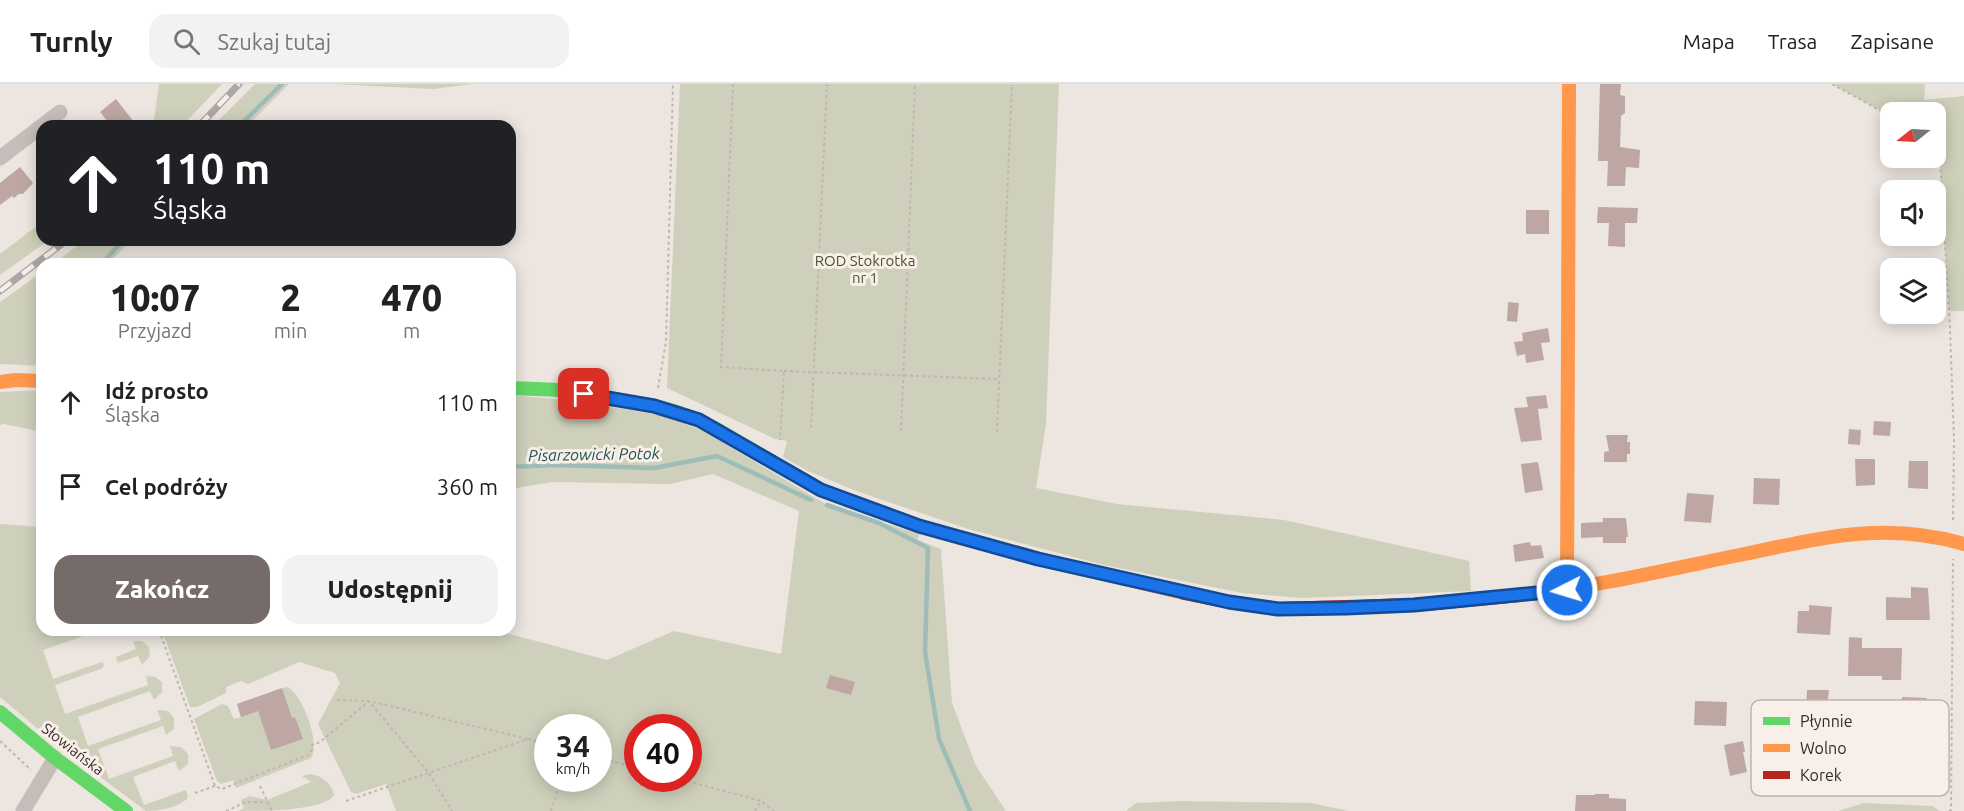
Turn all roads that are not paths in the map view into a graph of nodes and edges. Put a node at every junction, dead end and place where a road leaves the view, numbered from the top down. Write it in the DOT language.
graph roads {
  1 [pos="1569,84"];
  2 [pos="60,112"];
  3 [pos="50,120"];
  4 [pos="36,130"];
  5 [pos="0,158"];
  6 [pos="36,381"];
  7 [pos="0,382"];
  8 [pos="516,388"];
  9 [pos="1958,542"];
  10 [pos="1567,590"];
  11 [pos="0,712"];
  12 [pos="55,758"];
  13 [pos="23,811"];
  14 [pos="126,811"];
  1 -- 10 [label="street"];
  2 -- 3 [label="street"];
  4 -- 5 [label="street"];
  6 -- 7 [label="street"];
  8 -- 10 [label="street"];
  9 -- 10 [label="street"];
  11 -- 12 [label="street, Słowiańska"];
  12 -- 13 [label="street"];
  12 -- 14 [label="street, Słowiańska"];
}
